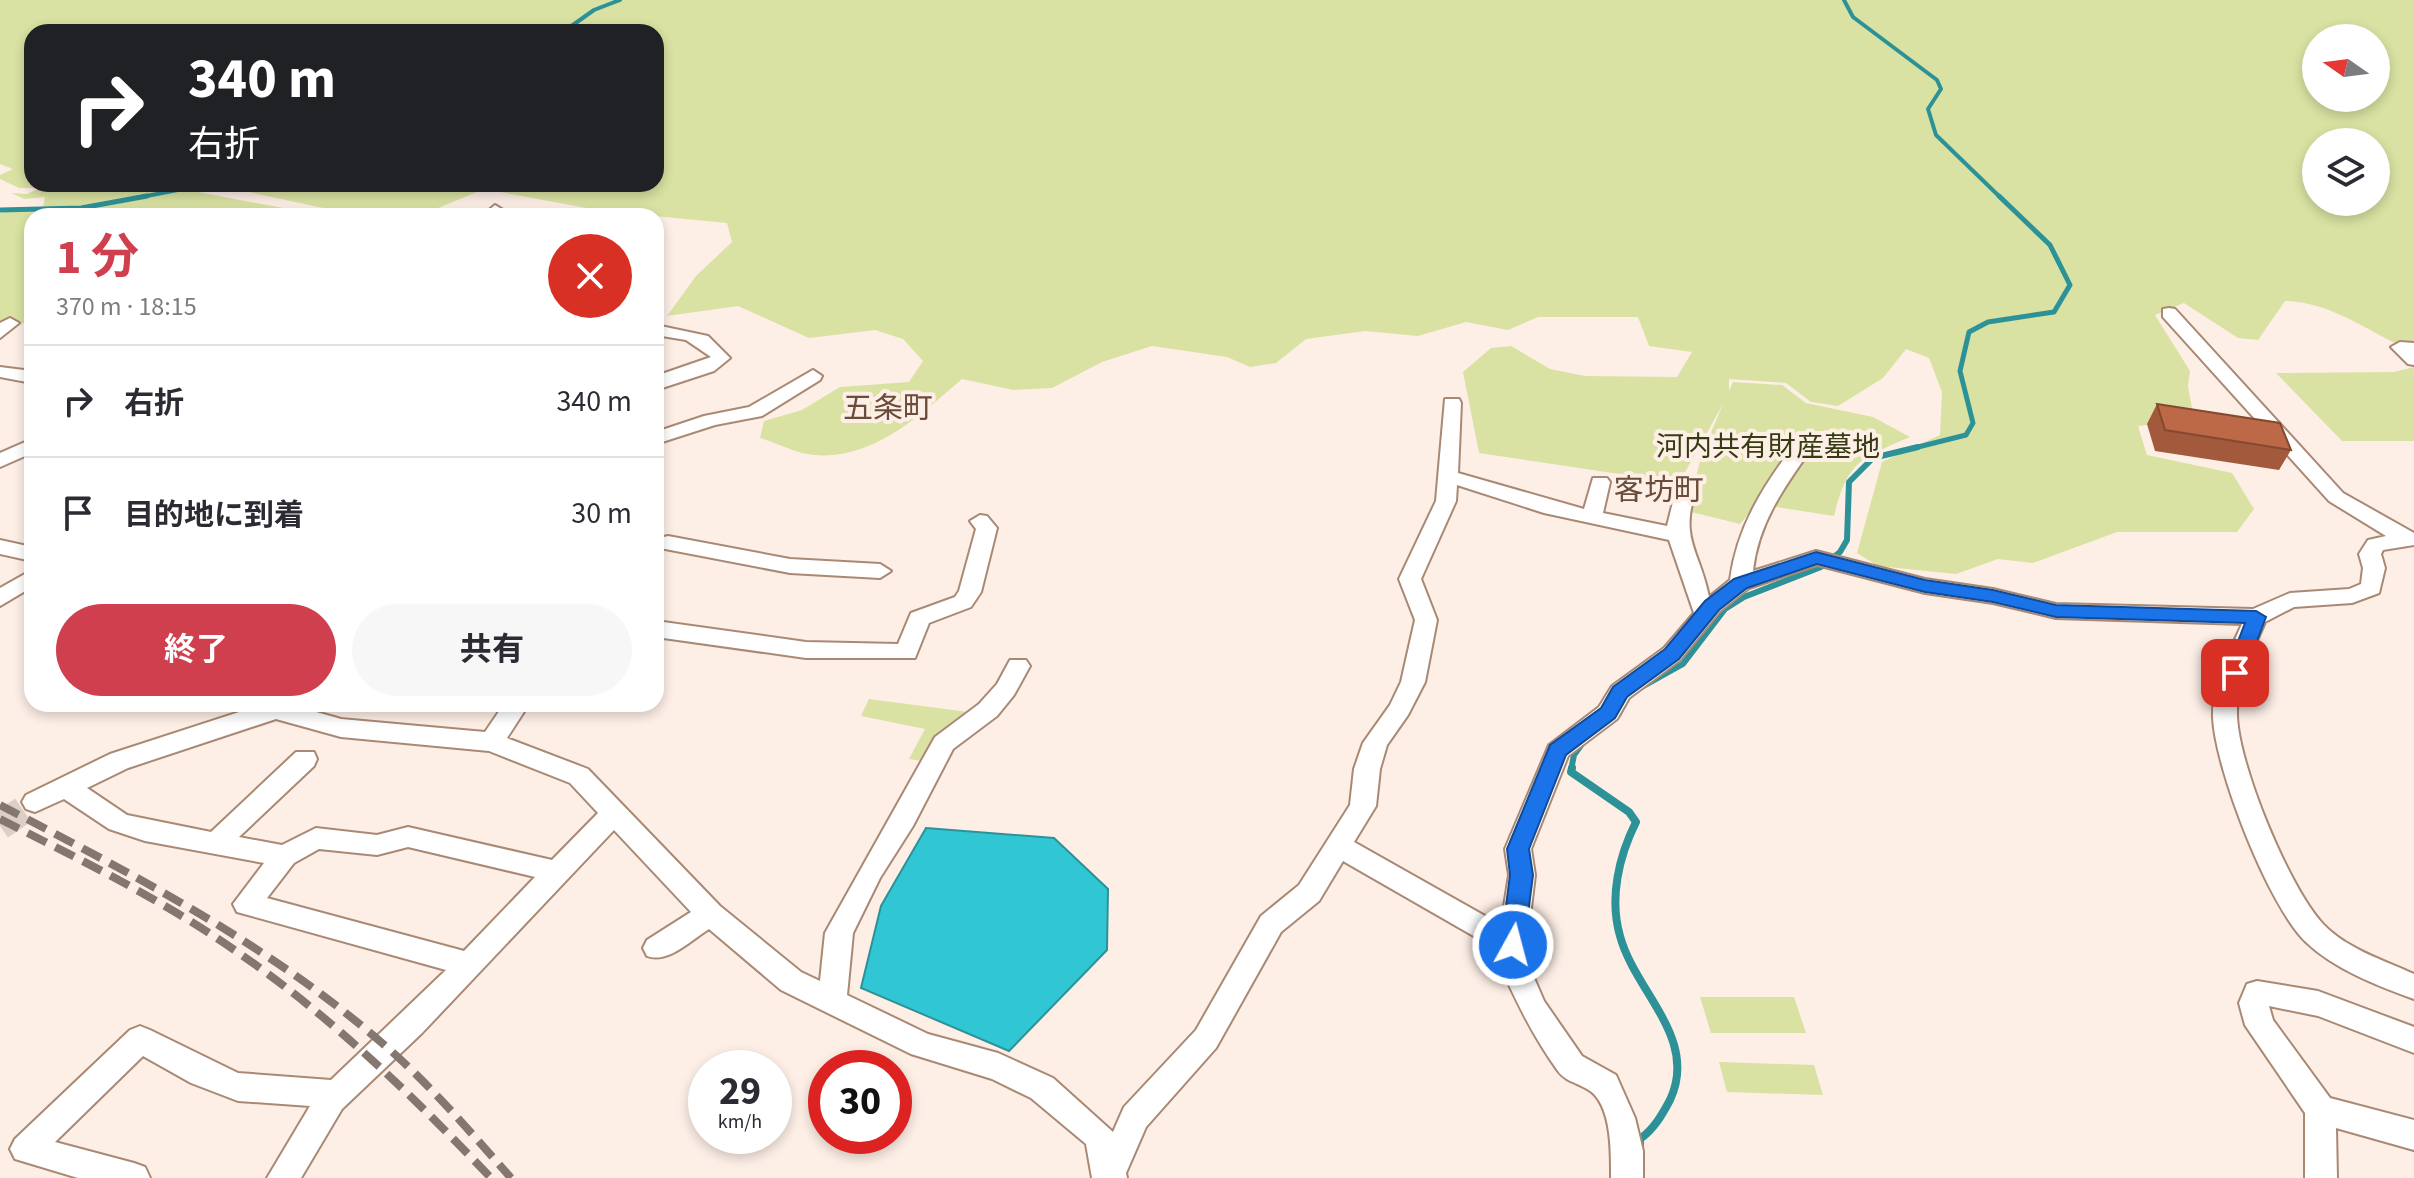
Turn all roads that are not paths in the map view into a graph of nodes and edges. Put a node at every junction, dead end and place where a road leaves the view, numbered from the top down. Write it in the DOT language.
graph roads {
  1 [pos="2169,313"];
  2 [pos="664,331"];
  3 [pos="2414,348"];
  4 [pos="2414,360"];
  5 [pos="0,372"];
  6 [pos="24,376"];
  7 [pos="813,376"];
  8 [pos="664,378"];
  9 [pos="1452,403"];
  10 [pos="664,435"];
  11 [pos="1802,448"];
  12 [pos="24,449"];
  13 [pos="0,461"];
  14 [pos="1448,476"];
  15 [pos="1600,482"];
  16 [pos="1686,490"];
  17 [pos="1592,518"];
  18 [pos="980,521"];
  19 [pos="1677,535"];
  20 [pos="2409,538"];
  21 [pos="664,546"];
  22 [pos="0,547"];
  23 [pos="24,552"];
  24 [pos="880,571"];
  25 [pos="24,582"];
  26 [pos="1741,583"];
  27 [pos="0,599"];
  28 [pos="1706,614"];
  29 [pos="2256,617"];
  30 [pos="664,630"];
  31 [pos="1018,666"];
  32 [pos="261,712"];
  33 [pos="291,712"];
  34 [pos="512,712"];
  35 [pos="492,742"];
  36 [pos="305,759"];
  37 [pos="66,787"];
  38 [pos="35,802"];
  39 [pos="614,813"];
  40 [pos="218,842"];
  41 [pos="1339,846"];
  42 [pos="285,856"];
  43 [pos="558,872"];
  44 [pos="710,914"];
  45 [pos="1513,945"];
  46 [pos="657,948"];
  47 [pos="469,964"];
  48 [pos="2414,987"];
  49 [pos="832,1001"];
  50 [pos="2414,1040"];
  51 [pos="337,1094"];
  52 [pos="2320,1109"];
  53 [pos="2414,1135"];
  54 [pos="1109,1177"];
  55 [pos="134,1178"];
  56 [pos="283,1178"];
  57 [pos="1627,1178"];
  58 [pos="2321,1178"];
  1 -- 20 [label="street"];
  2 -- 8 [label="street"];
  3 -- 4 [label="street"];
  5 -- 6 [label="street"];
  7 -- 10 [label="street"];
  9 -- 14 [label="street"];
  11 -- 26 [label="street"];
  12 -- 13 [label="street"];
  14 -- 17 [label="street"];
  14 -- 41 [label="street"];
  15 -- 17 [label="street"];
  16 -- 19 [label="street"];
  17 -- 19 [label="street"];
  18 -- 30 [label="street"];
  19 -- 28 [label="street"];
  20 -- 29 [label="street"];
  21 -- 24 [label="street"];
  22 -- 23 [label="street"];
  25 -- 27 [label="street"];
  26 -- 28 [label="street"];
  26 -- 29 [label="street"];
  28 -- 45 [label="street"];
  29 -- 48 [label="street"];
  31 -- 49 [label="street"];
  32 -- 37 [label="street"];
  33 -- 35 [label="street"];
  34 -- 35 [label="street"];
  35 -- 39 [label="street"];
  36 -- 40 [label="street"];
  37 -- 38 [label="street"];
  37 -- 40 [label="street"];
  39 -- 43 [label="street"];
  39 -- 44 [label="street"];
  40 -- 42 [label="street"];
  41 -- 45 [label="street"];
  41 -- 54 [label="street"];
  42 -- 43 [label="street"];
  42 -- 47 [label="street"];
  43 -- 47 [label="street"];
  44 -- 46 [label="street"];
  44 -- 49 [label="street"];
  45 -- 57 [label="street"];
  47 -- 51 [label="street"];
  49 -- 54 [label="street"];
  50 -- 52 [label="street"];
  51 -- 55 [label="street"];
  51 -- 56 [label="street"];
  52 -- 53 [label="street"];
  52 -- 58 [label="street"];
}
